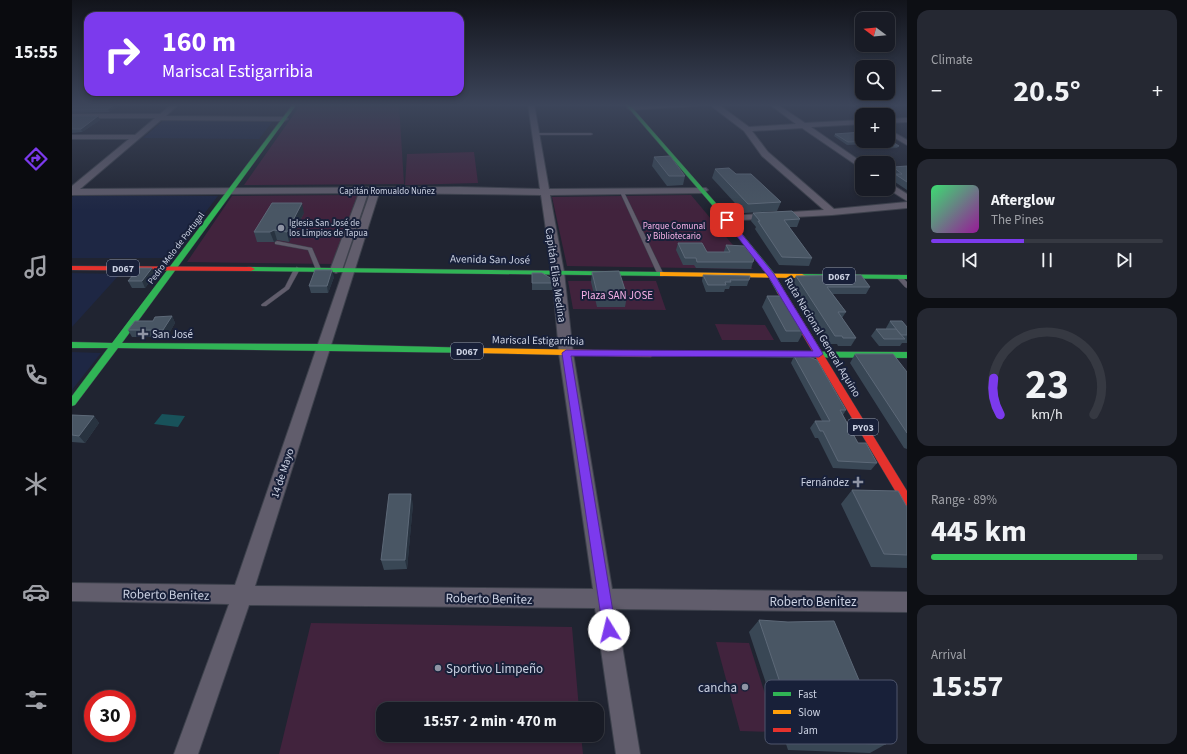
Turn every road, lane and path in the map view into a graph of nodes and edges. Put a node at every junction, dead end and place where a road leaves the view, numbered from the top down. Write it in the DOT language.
graph roads {
  1 [pos="135,139"];
  2 [pos="269,139"];
  3 [pos="536,139"];
  4 [pos="658,139"];
  5 [pos="754,139"];
  6 [pos="824,139"];
  7 [pos="855,161"];
  8 [pos="703,190"];
  9 [pos="895,190"];
  10 [pos="72,191"];
  11 [pos="230,191"];
  12 [pos="364,191"];
  13 [pos="375,191"];
  14 [pos="544,192"];
  15 [pos="622,192"];
  16 [pos="907,198"];
  17 [pos="907,205"];
  18 [pos="832,212"];
  19 [pos="727,220"];
  20 [pos="277,243"];
  21 [pos="72,268"];
  22 [pos="174,268"];
  23 [pos="297,269"];
  24 [pos="318,269"];
  25 [pos="342,270"];
  26 [pos="558,272"];
  27 [pos="660,274"];
  28 [pos="771,275"];
  29 [pos="903,277"];
  30 [pos="907,286"];
  31 [pos="264,305"];
  32 [pos="72,345"];
  33 [pos="116,346"];
  34 [pos="323,347"];
  35 [pos="566,353"];
  36 [pos="819,354"];
  37 [pos="907,355"];
  38 [pos="72,403"];
  39 [pos="907,501"];
  40 [pos="72,592"];
  41 [pos="242,595"];
  42 [pos="604,599"];
  43 [pos="907,602"];
  44 [pos="186,754"];
  45 [pos="628,754"];
  1 -- 10 [label="street"];
  2 -- 11 [label="main road, Pedro Melo de Portugal"];
  3 -- 14 [label="street, Capitán Elias Medina"];
  4 -- 8 [label="main road, Ruta Nacional General Aquino / PY03"];
  5 -- 18 [label="street"];
  6 -- 7 [label="street"];
  8 -- 15 [label="street, Capitán Romualdo Nuñez"];
  8 -- 19 [label="main road, Ruta Nacional General Aquino / PY03"];
  9 -- 16 [label="street"];
  10 -- 11 [label="street, Capitán Romualdo Nuñez"];
  11 -- 12 [label="street, Capitán Romualdo Nuñez"];
  11 -- 22 [label="main road, Pedro Melo de Portugal"];
  12 -- 13 [label="street, Capitán Romualdo Nuñez"];
  12 -- 25 [label="street, 14 de Mayo"];
  13 -- 14 [label="street, Capitán Romualdo Nuñez"];
  13 -- 25 [label="street, 14 de Mayo"];
  14 -- 15 [label="street, Capitán Romualdo Nuñez"];
  14 -- 26 [label="street, Capitán Elias Medina"];
  15 -- 27 [label="lane"];
  17 -- 18 [label="street"];
  18 -- 19 [label="street"];
  19 -- 28 [label="main road, Ruta Nacional General Aquino / PY03"];
  20 -- 24 [label="lane"];
  21 -- 22 [label="main road, Avenida San José / D067"];
  22 -- 23 [label="main road, Avenida San José / D067"];
  22 -- 33 [label="main road, Pedro Melo de Portugal"];
  23 -- 24 [label="main road, Avenida San José / D067"];
  23 -- 31 [label="lane"];
  24 -- 25 [label="main road, Avenida San José / D067"];
  25 -- 26 [label="main road, Avenida San José / D067"];
  25 -- 34 [label="street, 14 de Mayo"];
  26 -- 27 [label="main road, Avenida San José / D067"];
  26 -- 35 [label="street, Capitán Elias Medina"];
  27 -- 28 [label="main road, Avenida San José / D067"];
  28 -- 29 [label="main road, Avenida San José / D067"];
  28 -- 36 [label="main road, Ruta Nacional General Aquino / PY03"];
  29 -- 30 [label="lane"];
  32 -- 33 [label="main road, Mariscal Estigarribia / D067"];
  33 -- 34 [label="main road, Mariscal Estigarribia / D067"];
  33 -- 38 [label="main road, Pedro Melo de Portugal"];
  34 -- 35 [label="main road, Mariscal Estigarribia / D067"];
  34 -- 41 [label="street, 14 de Mayo"];
  35 -- 36 [label="main road, Mariscal Estigarribia / D067"];
  35 -- 42 [label="street, Capitán Elias Medina"];
  36 -- 37 [label="main road, Mariscal Estigarribia / D067"];
  36 -- 39 [label="main road, Ruta Nacional General Aquino / PY03"];
  40 -- 41 [label="street, Roberto Benitez"];
  41 -- 42 [label="street, Roberto Benitez"];
  41 -- 44 [label="street, 14 de Mayo"];
  42 -- 43 [label="street, Roberto Benitez"];
  42 -- 45 [label="street, Capitán Elias Medina"];
}
